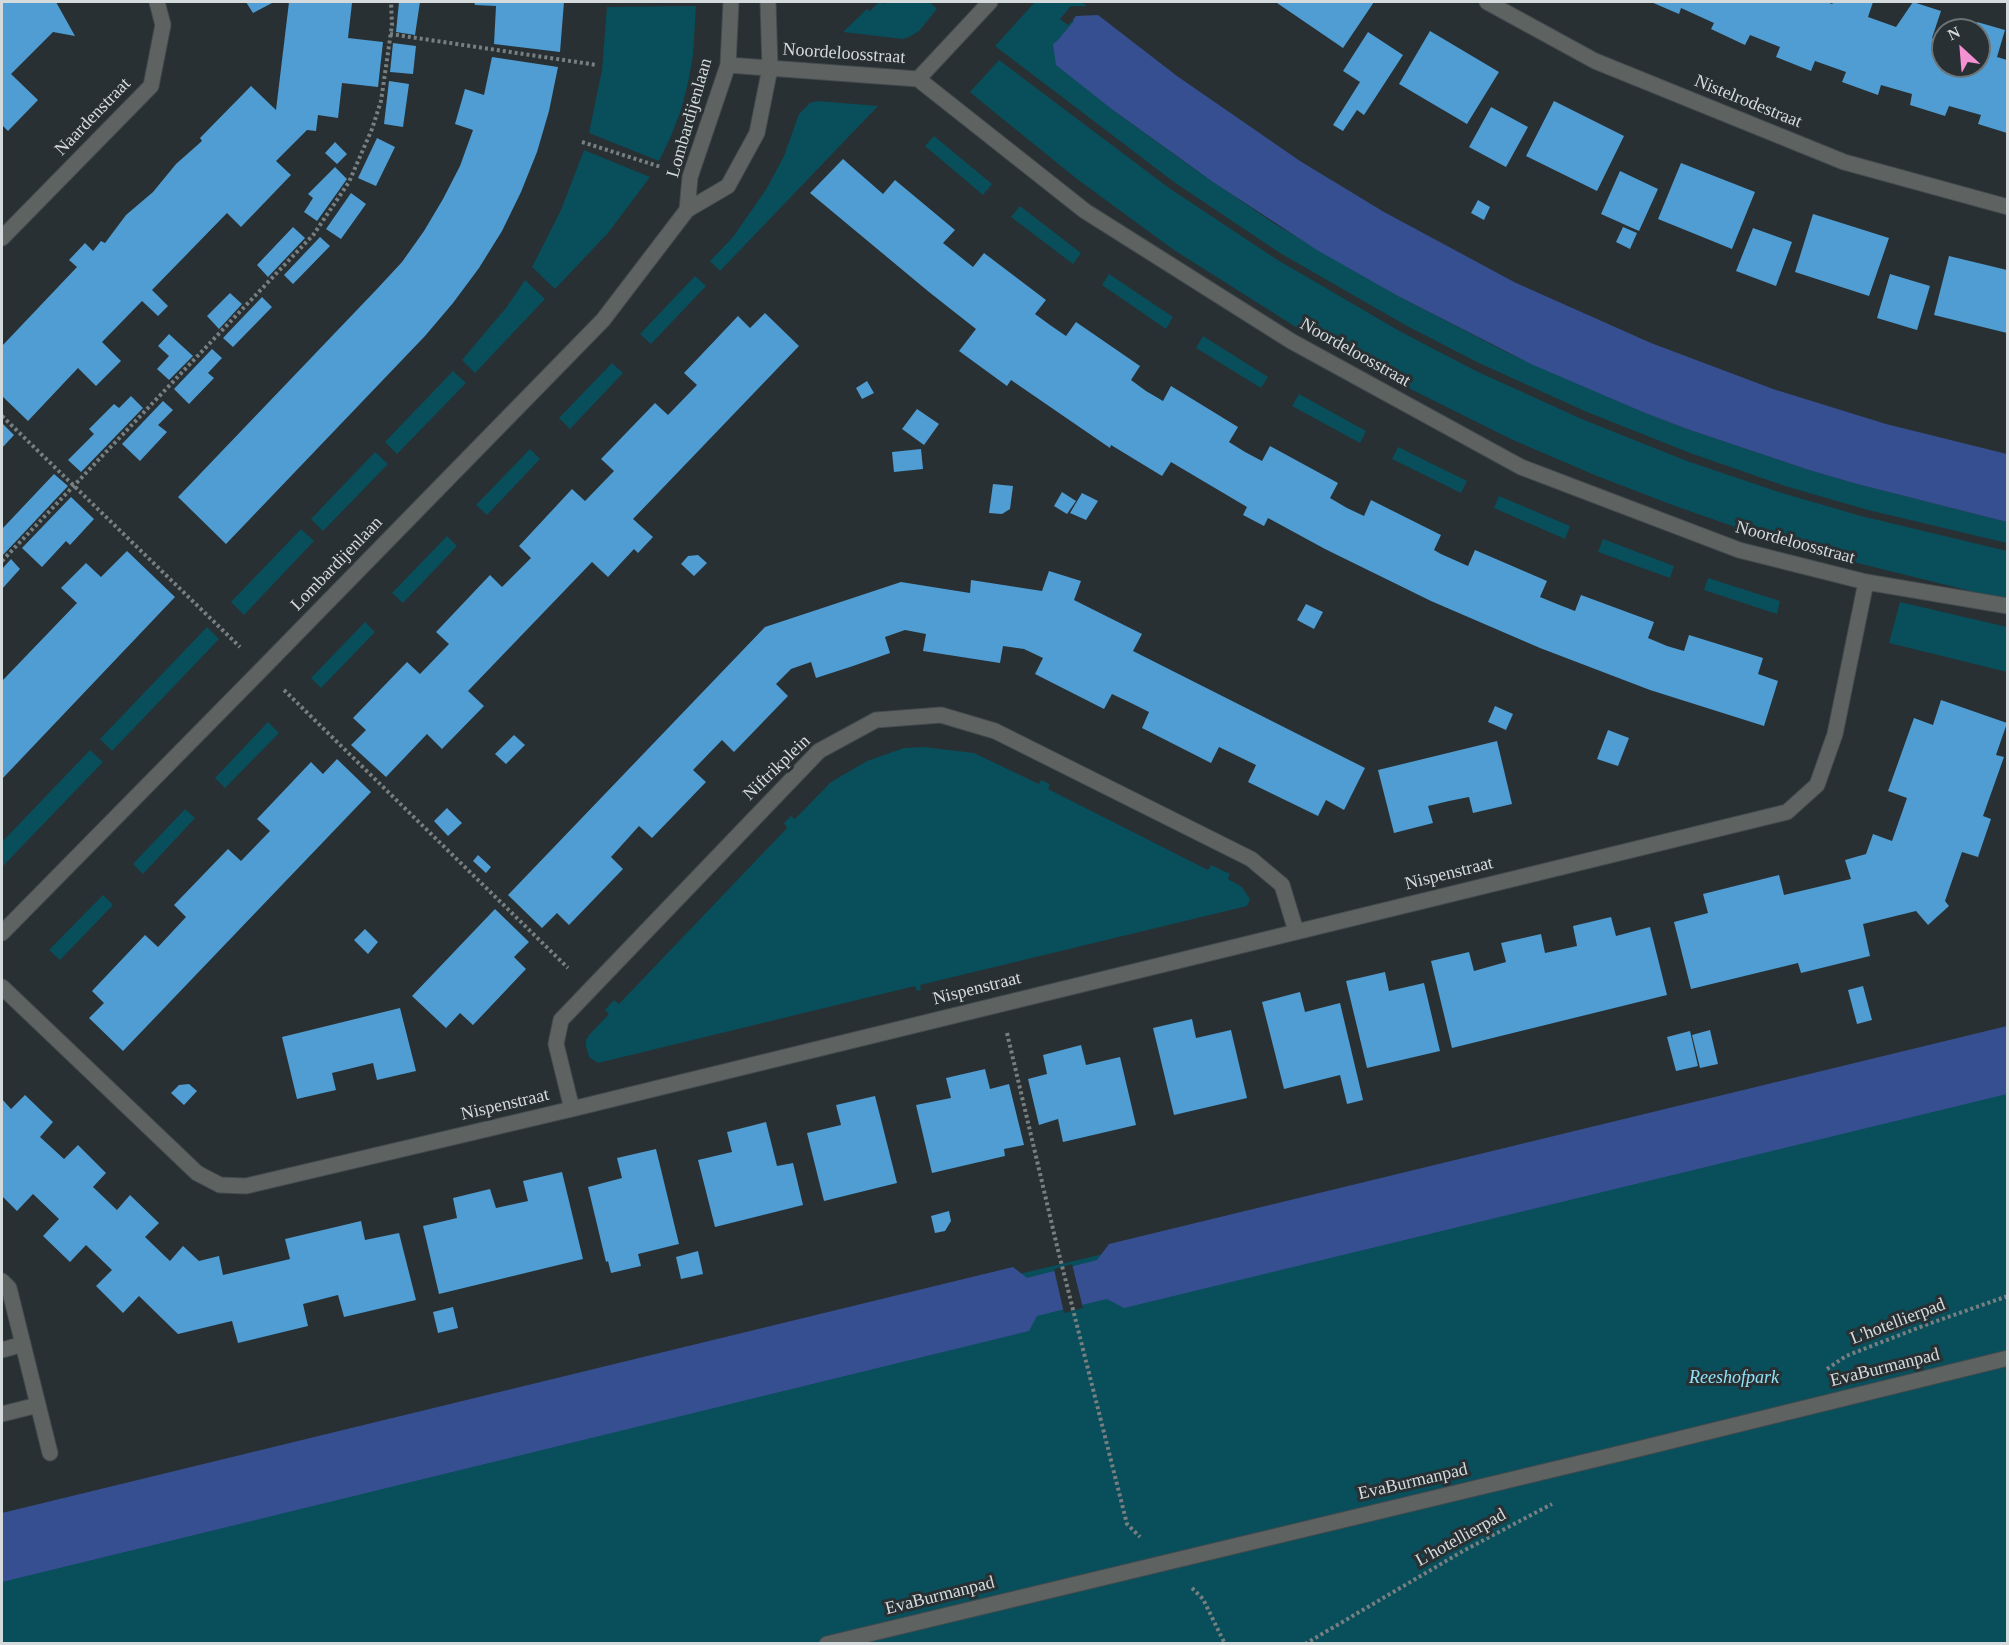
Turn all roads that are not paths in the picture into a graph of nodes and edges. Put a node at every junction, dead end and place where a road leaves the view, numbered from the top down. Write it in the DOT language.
graph roads {
  1 [pos="157,2"];
  2 [pos="731,2"];
  3 [pos="768,2"];
  4 [pos="990,2"];
  5 [pos="1487,2"];
  6 [pos="728,65"];
  7 [pos="770,68"];
  8 [pos="918,79"];
  9 [pos="2007,207"];
  10 [pos="687,210"];
  11 [pos="2,238"];
  12 [pos="1866,582"];
  13 [pos="2007,606"];
  14 [pos="1296,931"];
  15 [pos="2,933"];
  16 [pos="2,987"];
  17 [pos="573,1109"];
  18 [pos="2,1281"];
  19 [pos="23,1344"];
  20 [pos="2,1350"];
  21 [pos="2007,1358"];
  22 [pos="38,1405"];
  23 [pos="2,1414"];
  24 [pos="50,1453"];
  25 [pos="827,1644"];
  1 -- 11 [label="street, Naardenstraat"];
  2 -- 6 [label="street, Lombardijenlaan"];
  3 -- 7 [label="street, Lombardijenlaan"];
  4 -- 8 [label="street"];
  5 -- 9 [label="street, Nistelrodestraat"];
  6 -- 7 [label="street, Noordeloosstraat"];
  6 -- 10 [label="street, Lombardijenlaan"];
  7 -- 8 [label="street, Noordeloosstraat"];
  7 -- 10 [label="street, Lombardijenlaan"];
  8 -- 12 [label="street, Noordeloosstraat"];
  10 -- 15 [label="street, Lombardijenlaan"];
  12 -- 13 [label="street, Noordeloosstraat"];
  12 -- 14 [label="street, Nispenstraat"];
  14 -- 17 [label="street, Nispenstraat"];
  14 -- 17 [label="street, Niftrikplein"];
  16 -- 17 [label="street, Nispenstraat"];
  18 -- 19 [label="street"];
  19 -- 20 [label="street"];
  19 -- 22 [label="street"];
  21 -- 25 [label="street, EvaBurmanpad"];
  22 -- 23 [label="street"];
  22 -- 24 [label="street"];
}
